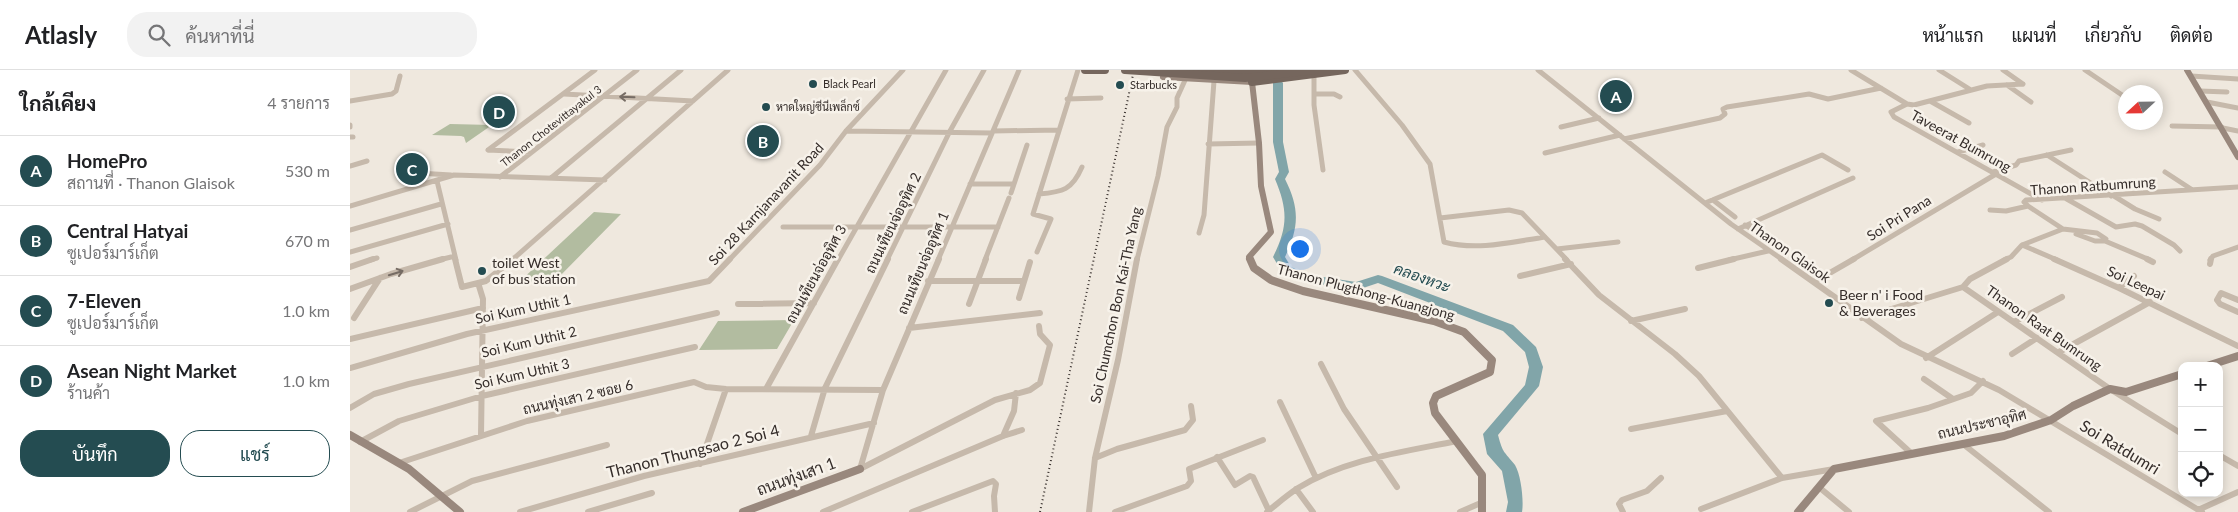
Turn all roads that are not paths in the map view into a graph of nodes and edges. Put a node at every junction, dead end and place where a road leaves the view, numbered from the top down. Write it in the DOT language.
graph roads {
  1 [pos="596,70"];
  2 [pos="637,70"];
  3 [pos="681,70"];
  4 [pos="728,70"];
  5 [pos="903,70"];
  6 [pos="946,70"];
  7 [pos="984,70"];
  8 [pos="1019,70"];
  9 [pos="1078,70"];
  10 [pos="1085,70"];
  11 [pos="1105,70"];
  12 [pos="1125,70"];
  13 [pos="1166,70"];
  14 [pos="1279,70"];
  15 [pos="1344,70"];
  16 [pos="1356,70"];
  17 [pos="1538,70"];
  18 [pos="1851,70"];
  19 [pos="1939,70"];
  20 [pos="2003,70"];
  21 [pos="2085,70"];
  22 [pos="2187,70"];
  23 [pos="1315,72"];
  24 [pos="1185,74"];
  25 [pos="400,76"];
  26 [pos="2191,76"];
  27 [pos="2238,79"];
  28 [pos="1214,81"];
  29 [pos="1252,82"];
  30 [pos="2007,85"];
  31 [pos="1882,88"];
  32 [pos="1971,90"];
  33 [pos="2200,91"];
  34 [pos="2118,92"];
  35 [pos="2227,92"];
  36 [pos="564,94"];
  37 [pos="1314,94"];
  38 [pos="603,96"];
  39 [pos="1340,97"];
  40 [pos="647,98"];
  41 [pos="1101,98"];
  42 [pos="1067,99"];
  43 [pos="1930,100"];
  44 [pos="350,101"];
  45 [pos="693,101"];
  46 [pos="2031,102"];
  47 [pos="2207,102"];
  48 [pos="1907,104"];
  49 [pos="2238,108"];
  50 [pos="1599,118"];
  51 [pos="1969,124"];
  52 [pos="2172,126"];
  53 [pos="1562,127"];
  54 [pos="2222,128"];
  55 [pos="1059,130"];
  56 [pos="846,131"];
  57 [pos="2238,131"];
  58 [pos="909,132"];
  59 [pos="950,132"];
  60 [pos="993,132"];
  61 [pos="1622,137"];
  62 [pos="1259,143"];
  63 [pos="1208,144"];
  64 [pos="1027,145"];
  65 [pos="1983,145"];
  66 [pos="2071,150"];
  67 [pos="531,152"];
  68 [pos="1958,152"];
  69 [pos="1545,154"];
  70 [pos="2047,155"];
  71 [pos="2238,157"];
  72 [pos="367,161"];
  73 [pos="350,166"];
  74 [pos="1082,167"];
  75 [pos="1323,170"];
  76 [pos="1848,170"];
  77 [pos="401,172"];
  78 [pos="2165,172"];
  79 [pos="1994,173"];
  80 [pos="454,175"];
  81 [pos="500,177"];
  82 [pos="551,178"];
  83 [pos="1853,178"];
  84 [pos="605,180"];
  85 [pos="437,181"];
  86 [pos="970,184"];
  87 [pos="1014,184"];
  88 [pos="2238,187"];
  89 [pos="2191,190"];
  90 [pos="1039,194"];
  91 [pos="2113,196"];
  92 [pos="2065,198"];
  93 [pos="1713,200"];
  94 [pos="2042,200"];
  95 [pos="1705,203"];
  96 [pos="442,204"];
  97 [pos="350,206"];
  98 [pos="2028,206"];
  99 [pos="1990,210"];
  100 [pos="1735,217"];
  101 [pos="1440,218"];
  102 [pos="2159,219"];
  103 [pos="448,224"];
  104 [pos="1745,225"];
  105 [pos="782,227"];
  106 [pos="856,227"];
  107 [pos="904,227"];
  108 [pos="951,227"];
  109 [pos="998,227"];
  110 [pos="1738,228"];
  111 [pos="2063,229"];
  112 [pos="350,230"];
  113 [pos="1199,233"];
  114 [pos="1545,237"];
  115 [pos="1769,238"];
  116 [pos="1618,242"];
  117 [pos="2022,245"];
  118 [pos="2238,247"];
  119 [pos="1557,249"];
  120 [pos="1768,250"];
  121 [pos="2180,251"];
  122 [pos="350,252"];
  123 [pos="1038,252"];
  124 [pos="455,256"];
  125 [pos="377,258"];
  126 [pos="1030,262"];
  127 [pos="2153,262"];
  128 [pos="1571,264"];
  129 [pos="2210,264"];
  130 [pos="350,267"];
  131 [pos="1698,268"];
  132 [pos="1520,276"];
  133 [pos="2134,276"];
  134 [pos="381,278"];
  135 [pos="978,281"];
  136 [pos="1024,281"];
  137 [pos="928,282"];
  138 [pos="1814,282"];
  139 [pos="704,283"];
  140 [pos="479,286"];
  141 [pos="1963,288"];
  142 [pos="2119,288"];
  143 [pos="350,289"];
  144 [pos="2062,296"];
  145 [pos="1019,298"];
  146 [pos="2238,300"];
  147 [pos="2150,302"];
  148 [pos="814,303"];
  149 [pos="738,304"];
  150 [pos="969,304"];
  151 [pos="483,308"];
  152 [pos="1685,309"];
  153 [pos="717,312"];
  154 [pos="1998,312"];
  155 [pos="2238,312"];
  156 [pos="1040,314"];
  157 [pos="354,318"];
  158 [pos="1862,318"];
  159 [pos="1631,321"];
  160 [pos="2014,322"];
  161 [pos="1039,326"];
  162 [pos="909,328"];
  163 [pos="483,330"];
  164 [pos="2037,338"];
  165 [pos="350,339"];
  166 [pos="2238,346"];
  167 [pos="695,347"];
  168 [pos="2059,352"];
  169 [pos="2012,354"];
  170 [pos="2238,356"];
  171 [pos="1926,358"];
  172 [pos="2219,362"];
  173 [pos="1321,364"];
  174 [pos="481,366"];
  175 [pos="350,368"];
  176 [pos="2178,375"];
  177 [pos="1924,379"];
  178 [pos="1983,381"];
  179 [pos="825,388"];
  180 [pos="726,389"];
  181 [pos="766,389"];
  182 [pos="2110,389"];
  183 [pos="883,390"];
  184 [pos="1016,393"];
  185 [pos="482,396"];
  186 [pos="1954,399"];
  187 [pos="1280,402"];
  188 [pos="1191,406"];
  189 [pos="350,408"];
  190 [pos="1727,411"];
  191 [pos="2051,420"];
  192 [pos="874,423"];
  193 [pos="1631,429"];
  194 [pos="1022,430"];
  195 [pos="2178,432"];
  196 [pos="350,435"];
  197 [pos="481,435"];
  198 [pos="811,436"];
  199 [pos="1003,436"];
  200 [pos="1264,440"];
  201 [pos="1457,441"];
  202 [pos="360,442"];
  203 [pos="1963,444"];
  204 [pos="606,445"];
  205 [pos="1912,454"];
  206 [pos="1375,457"];
  207 [pos="2223,457"];
  208 [pos="1095,458"];
  209 [pos="1217,458"];
  210 [pos="399,463"];
  211 [pos="700,464"];
  212 [pos="2238,466"];
  213 [pos="1834,468"];
  214 [pos="860,469"];
  215 [pos="1316,478"];
  216 [pos="1661,478"];
  217 [pos="1782,478"];
  218 [pos="1396,486"];
  219 [pos="1820,488"];
  220 [pos="1296,489"];
  221 [pos="2238,492"];
  222 [pos="652,493"];
  223 [pos="442,496"];
  224 [pos="1483,502"];
  225 [pos="1701,509"];
  226 [pos="1268,511"];
  227 [pos="2200,511"];
  228 [pos="410,512"];
  229 [pos="460,512"];
  230 [pos="520,512"];
  231 [pos="588,512"];
  232 [pos="743,512"];
  233 [pos="823,512"];
  234 [pos="912,512"];
  235 [pos="995,512"];
  236 [pos="1089,512"];
  237 [pos="1115,512"];
  238 [pos="1313,512"];
  239 [pos="1460,512"];
  240 [pos="1482,512"];
  241 [pos="1623,512"];
  242 [pos="1798,512"];
  243 [pos="1849,512"];
  244 [pos="2049,512"];
  1 -- 36 [label="street"];
  2 -- 38 [label="street, Thanon Chotevittayakul 3"];
  3 -- 40 [label="street"];
  4 -- 45 [label="street"];
  5 -- 56 [label="street, Soi 28 Karnjanavanit Road"];
  6 -- 58 [label="street, ถนนเทียนจ่ออุทิศ 3"];
  7 -- 59 [label="street, ถนนเทียนจ่ออุทิศ 2"];
  8 -- 60 [label="street, ถนนเทียนจ่ออุทิศ 1"];
  9 -- 42 [label="street"];
  10 -- 11 [label="main road"];
  12 -- 23 [label="main road, bridge"];
  13 -- 24 [label="street"];
  14 -- 24 [label="main road"];
  15 -- 23 [label="main road"];
  16 -- 101 [label="street"];
  17 -- 50 [label="street, Thanon Glaisok"];
  18 -- 31 [label="street, Taveerat Bumrung"];
  19 -- 32 [label="street"];
  20 -- 30 [label="street"];
  21 -- 34 [label="street"];
  22 -- 26 [label="street"];
  23 -- 29 [label="main road"];
  23 -- 37 [label="street"];
  24 -- 28 [label="street"];
  24 -- 208 [label="street, Soi Chumchon Bon Kai-Tha Yang"];
  25 -- 44 [label="street"];
  26 -- 27 [label="street"];
  26 -- 33 [label="street"];
  28 -- 29 [label="street"];
  28 -- 63 [label="street"];
  29 -- 62 [label="street, Thanon Plugthong-Kuangjong"];
  30 -- 32 [label="street"];
  30 -- 46 [label="street"];
  31 -- 48 [label="street, Taveerat Bumrung"];
  31 -- 61 [label="street"];
  32 -- 43 [label="street"];
  33 -- 35 [label="street"];
  33 -- 47 [label="street"];
  36 -- 38 [label="street"];
  36 -- 67 [label="street"];
  37 -- 39 [label="street"];
  37 -- 75 [label="street"];
  40 -- 38 [label="street, one-way"];
  38 -- 67 [label="street, Thanon Chotevittayakul 3"];
  40 -- 45 [label="street"];
  40 -- 82 [label="street"];
  41 -- 42 [label="street"];
  42 -- 55 [label="street"];
  43 -- 48 [label="street"];
  43 -- 51 [label="street"];
  45 -- 84 [label="street"];
  47 -- 49 [label="street"];
  47 -- 54 [label="street"];
  48 -- 68 [label="street, Taveerat Bumrung"];
  50 -- 53 [label="street"];
  50 -- 61 [label="street, Thanon Glaisok"];
  52 -- 54 [label="street"];
  54 -- 57 [label="street"];
  54 -- 71 [label="street"];
  55 -- 60 [label="street"];
  55 -- 90 [label="street"];
  56 -- 58 [label="street"];
  56 -- 139 [label="street, Soi 28 Karnjanavanit Road"];
  58 -- 59 [label="street"];
  58 -- 106 [label="street, ถนนเทียนจ่ออุทิศ 3"];
  59 -- 60 [label="street"];
  59 -- 107 [label="street, ถนนเทียนจ่ออุทิศ 2"];
  60 -- 86 [label="street, ถนนเทียนจ่ออุทิศ 1"];
  61 -- 69 [label="street"];
  61 -- 95 [label="street, Thanon Glaisok"];
  62 -- 63 [label="street"];
  62 -- 201 [label="street, Thanon Plugthong-Kuangjong"];
  63 -- 113 [label="street"];
  64 -- 87 [label="street"];
  65 -- 68 [label="street"];
  66 -- 70 [label="street, Soi Pri Pana"];
  67 -- 81 [label="street, Thanon Chotevittayakul 3"];
  68 -- 79 [label="street, Taveerat Bumrung"];
  70 -- 79 [label="street, Soi Pri Pana"];
  70 -- 91 [label="street"];
  72 -- 73 [label="street"];
  74 -- 90 [label="street"];
  76 -- 93 [label="street"];
  77 -- 80 [label="street"];
  78 -- 89 [label="street"];
  79 -- 94 [label="street, Taveerat Bumrung"];
  79 -- 138 [label="street, Soi Pri Pana"];
  80 -- 81 [label="street"];
  80 -- 85 [label="street"];
  81 -- 82 [label="street"];
  82 -- 84 [label="street"];
  83 -- 104 [label="street"];
  84 -- 140 [label="street"];
  85 -- 96 [label="street"];
  85 -- 97 [label="street"];
  86 -- 87 [label="street"];
  86 -- 108 [label="street, ถนนเทียนจ่ออุทิศ 1"];
  87 -- 109 [label="street"];
  88 -- 89 [label="street, Thanon Ratbumrung"];
  89 -- 91 [label="street, Thanon Ratbumrung"];
  90 -- 123 [label="street"];
  91 -- 92 [label="street, Thanon Ratbumrung"];
  91 -- 102 [label="street"];
  92 -- 94 [label="street, Thanon Ratbumrung"];
  92 -- 121 [label="street"];
  93 -- 95 [label="street"];
  93 -- 100 [label="street"];
  94 -- 98 [label="street, Thanon Ratbumrung"];
  95 -- 110 [label="street, Thanon Glaisok"];
  96 -- 103 [label="street"];
  96 -- 112 [label="street"];
  98 -- 99 [label="street"];
  98 -- 111 [label="street, Thanon Ratbumrung"];
  101 -- 114 [label="street"];
  101 -- 114 [label="street"];
  103 -- 122 [label="street"];
  103 -- 124 [label="street"];
  104 -- 110 [label="street"];
  104 -- 115 [label="street"];
  105 -- 106 [label="street"];
  106 -- 107 [label="street"];
  106 -- 148 [label="street, ถนนเทียนจ่ออุทิศ 3"];
  107 -- 108 [label="street"];
  107 -- 179 [label="street, ถนนเทียนจ่ออุทิศ 2"];
  108 -- 109 [label="street"];
  108 -- 137 [label="street, ถนนเทียนจ่ออุทิศ 1"];
  109 -- 135 [label="street"];
  110 -- 120 [label="street, Thanon Glaisok"];
  111 -- 117 [label="street"];
  111 -- 127 [label="street, Thanon Ratbumrung"];
  114 -- 119 [label="street"];
  116 -- 119 [label="street"];
  117 -- 141 [label="street"];
  117 -- 142 [label="street, Soi Leepai"];
  118 -- 129 [label="street"];
  119 -- 128 [label="street"];
  120 -- 131 [label="street"];
  120 -- 138 [label="street, Thanon Glaisok"];
  134 -- 124 [label="street, one-way"];
  124 -- 140 [label="street"];
  125 -- 130 [label="street"];
  126 -- 136 [label="street"];
  128 -- 132 [label="street"];
  128 -- 159 [label="street"];
  133 -- 142 [label="street"];
  134 -- 143 [label="street"];
  134 -- 157 [label="street"];
  135 -- 136 [label="street"];
  135 -- 137 [label="street"];
  135 -- 150 [label="street"];
  136 -- 145 [label="street"];
  137 -- 162 [label="street, ถนนเทียนจ่ออุทิศ 1"];
  138 -- 158 [label="street, Thanon Glaisok"];
  139 -- 163 [label="street, Soi Kum Uthit 1"];
  140 -- 151 [label="street"];
  141 -- 154 [label="street, Thanon Raat Bumrung"];
  141 -- 158 [label="street"];
  142 -- 147 [label="street, Soi Leepai"];
  144 -- 160 [label="street"];
  146 -- 155 [label="street"];
  147 -- 166 [label="street, Soi Leepai"];
  147 -- 168 [label="street"];
  148 -- 149 [label="street"];
  148 -- 181 [label="street, ถนนเทียนจ่ออุทิศ 3"];
  151 -- 163 [label="street"];
  151 -- 165 [label="street"];
  152 -- 159 [label="street"];
  153 -- 174 [label="street, Soi Kum Uthit 2"];
  154 -- 160 [label="street, Thanon Raat Bumrung"];
  154 -- 171 [label="street"];
  156 -- 162 [label="street"];
  158 -- 171 [label="street, Thanon Glaisok"];
  159 -- 190 [label="street"];
  160 -- 164 [label="street, Thanon Raat Bumrung"];
  161 -- 184 [label="street"];
  162 -- 183 [label="street, ถนนเทียนจ่ออุทิศ 1"];
  163 -- 174 [label="street"];
  163 -- 175 [label="street, Soi Kum Uthit 1"];
  164 -- 168 [label="street, Thanon Raat Bumrung"];
  164 -- 169 [label="street"];
  167 -- 185 [label="street, Soi Kum Uthit 3"];
  168 -- 182 [label="street, Thanon Raat Bumrung"];
  170 -- 172 [label="street"];
  171 -- 178 [label="street, Thanon Glaisok"];
  173 -- 206 [label="street"];
  174 -- 185 [label="street"];
  174 -- 189 [label="street, Soi Kum Uthit 2"];
  176 -- 182 [label="street, ถนนประชาอุทิศ"];
  177 -- 186 [label="street"];
  178 -- 186 [label="street"];
  178 -- 191 [label="street, Thanon Glaisok"];
  179 -- 181 [label="street"];
  179 -- 183 [label="street"];
  179 -- 198 [label="street, ถนนเทียนจ่ออุทิศ 2"];
  180 -- 181 [label="street, ถนนทุ่งเสา 2 ซอย 6"];
  180 -- 197 [label="street, ถนนทุ่งเสา 2 ซอย 6"];
  180 -- 211 [label="street"];
  182 -- 191 [label="street, ถนนประชาอุทิศ"];
  182 -- 195 [label="street, Thanon Raat Bumrung"];
  183 -- 192 [label="street, ถนนเทียนจ่ออุทิศ 1"];
  184 -- 199 [label="street"];
  184 -- 214 [label="street"];
  185 -- 197 [label="street"];
  185 -- 202 [label="street, Soi Kum Uthit 3"];
  186 -- 205 [label="street"];
  187 -- 215 [label="street"];
  188 -- 208 [label="street"];
  190 -- 193 [label="street"];
  190 -- 217 [label="street"];
  191 -- 203 [label="street, ถนนประชาอุทิศ"];
  191 -- 227 [label="street, Soi Ratdumri"];
  192 -- 198 [label="street, Thanon Thungsao 2 Soi 4"];
  192 -- 214 [label="street, ถนนเทียนจ่ออุทิศ 1"];
  194 -- 199 [label="street"];
  196 -- 202 [label="street"];
  197 -- 210 [label="street, ถนนทุ่งเสา 2 ซอย 6"];
  198 -- 211 [label="street, Thanon Thungsao 2 Soi 4"];
  199 -- 233 [label="street"];
  200 -- 209 [label="street"];
  201 -- 206 [label="street"];
  201 -- 224 [label="street, Thanon Plugthong-Kuangjong"];
  202 -- 210 [label="street"];
  203 -- 205 [label="street, ถนนประชาอุทิศ"];
  203 -- 244 [label="street"];
  204 -- 223 [label="street"];
  205 -- 213 [label="street, ถนนประชาอุทิศ"];
  206 -- 215 [label="street"];
  206 -- 218 [label="street"];
  207 -- 212 [label="street"];
  208 -- 236 [label="street, Soi Chumchon Bon Kai-Tha Yang"];
  209 -- 226 [label="street"];
  209 -- 237 [label="street"];
  210 -- 223 [label="street"];
  211 -- 230 [label="street, Thanon Thungsao 2 Soi 4"];
  213 -- 217 [label="street"];
  213 -- 219 [label="street"];
  214 -- 232 [label="street, ถนนทุ่งเสา 1"];
  215 -- 220 [label="street"];
  216 -- 241 [label="street"];
  217 -- 225 [label="street"];
  219 -- 242 [label="street"];
  219 -- 243 [label="street"];
  220 -- 226 [label="street"];
  220 -- 238 [label="street"];
  221 -- 227 [label="street"];
  222 -- 231 [label="street"];
  223 -- 228 [label="street"];
  223 -- 229 [label="street"];
  224 -- 239 [label="street"];
  224 -- 240 [label="street, Thanon Plugthong-Kuangjong"];
  234 -- 235 [label="street"];
}
